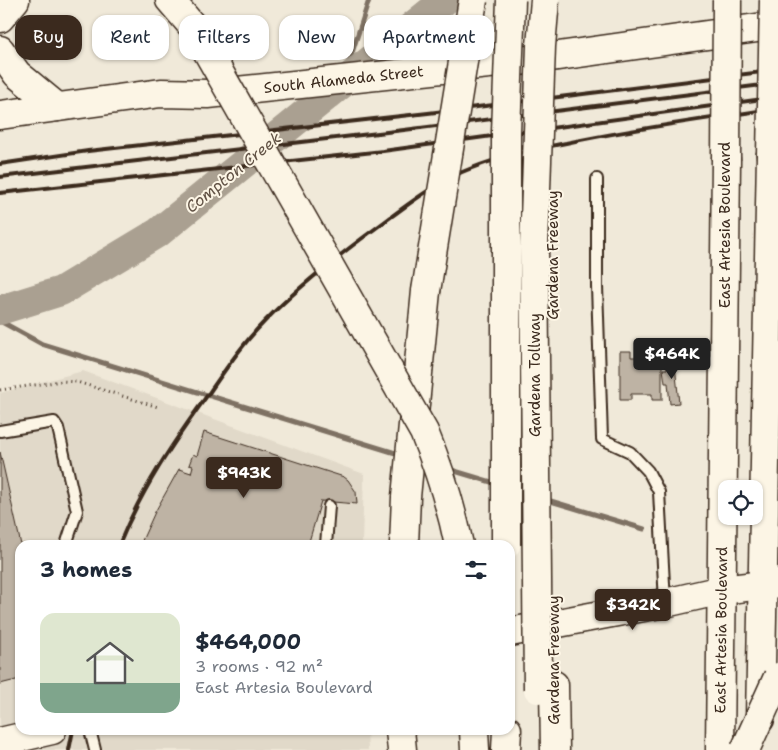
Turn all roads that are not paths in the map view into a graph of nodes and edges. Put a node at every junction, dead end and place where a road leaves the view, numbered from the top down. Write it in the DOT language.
graph roads {
  1 [pos="15,0"];
  2 [pos="170,0"];
  3 [pos="473,0"];
  4 [pos="512,0"];
  5 [pos="545,0"];
  6 [pos="561,0"];
  7 [pos="727,0"];
  8 [pos="774,0"];
  9 [pos="0,18"];
  10 [pos="778,25"];
  11 [pos="0,50"];
  12 [pos="57,107"];
  13 [pos="0,115"];
  14 [pos="774,168"];
  15 [pos="597,179"];
  16 [pos="0,431"];
  17 [pos="329,506"];
  18 [pos="68,540"];
  19 [pos="326,540"];
  20 [pos="404,540"];
  21 [pos="457,540"];
  22 [pos="506,540"];
  23 [pos="771,584"];
  24 [pos="722,590"];
  25 [pos="665,603"];
  26 [pos="515,631"];
  27 [pos="778,677"];
  28 [pos="546,687"];
  29 [pos="30,735"];
  30 [pos="91,735"];
  31 [pos="400,735"];
  32 [pos="474,735"];
  33 [pos="507,735"];
  34 [pos="0,742"];
  35 [pos="95,750"];
  36 [pos="402,750"];
  37 [pos="474,750"];
  38 [pos="506,750"];
  39 [pos="539,750"];
  40 [pos="555,750"];
  41 [pos="720,750"];
  42 [pos="744,750"];
  43 [pos="760,750"];
  1 -- 9 [label="main road"];
  2 -- 21 [label="main road, bridge"];
  3 -- 20 [label="main road, bridge"];
  4 -- 22 [label="main road, bridge"];
  5 -- 28 [label="main road, Gardena Tollway, bridge"];
  6 -- 28 [label="main road, Gardena Freeway"];
  7 -- 24 [label="main road, East Artesia Boulevard, bridge"];
  8 -- 14 [label="main road, bridge"];
  10 -- 12 [label="main road, South Alameda Street, bridge"];
  11 -- 12 [label="main road"];
  12 -- 13 [label="main road, South Alameda Street"];
  14 -- 23 [label="main road"];
  15 -- 25 [label="lane"];
  16 -- 18 [label="lane"];
  17 -- 19 [label="lane"];
  23 -- 24 [label="main road"];
  23 -- 43 [label="main road"];
  24 -- 25 [label="main road"];
  24 -- 41 [label="main road, East Artesia Boulevard"];
  25 -- 26 [label="main road"];
  27 -- 42 [label="main road, bridge"];
  28 -- 39 [label="main road, Gardena Tollway"];
  28 -- 40 [label="main road, Gardena Freeway"];
  29 -- 34 [label="main road"];
  30 -- 35 [label="lane"];
  31 -- 36 [label="main road"];
  32 -- 37 [label="main road"];
  33 -- 38 [label="main road"];
}
